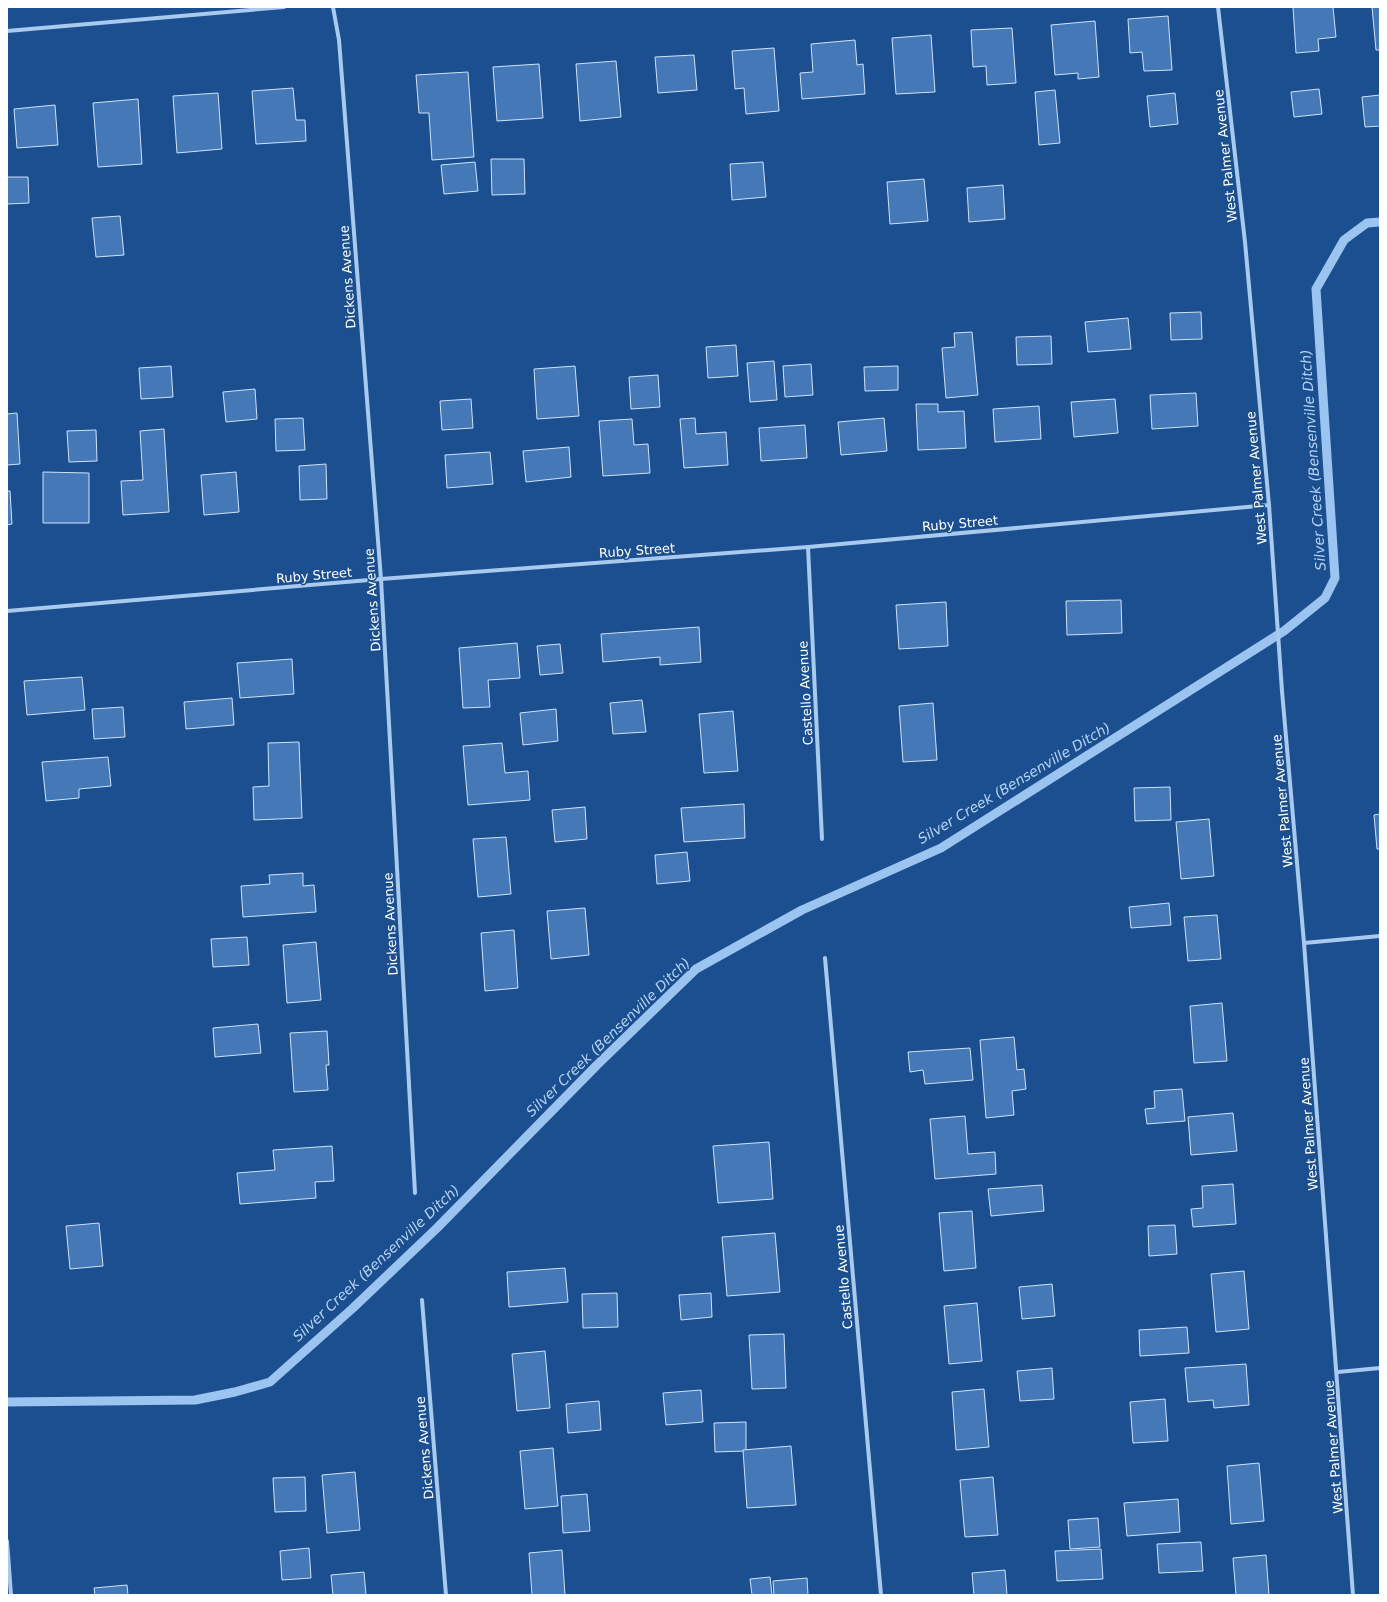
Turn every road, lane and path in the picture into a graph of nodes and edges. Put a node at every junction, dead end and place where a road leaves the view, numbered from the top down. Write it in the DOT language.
graph roads {
  1 [pos="284,7"];
  2 [pos="333,7"];
  3 [pos="1218,7"];
  4 [pos="7,31"];
  5 [pos="1268,505"];
  6 [pos="808,547"];
  7 [pos="381,579"];
  8 [pos="7,611"];
  9 [pos="822,839"];
  10 [pos="1380,936"];
  11 [pos="1304,943"];
  12 [pos="825,958"];
  13 [pos="415,1193"];
  14 [pos="422,1300"];
  15 [pos="1380,1368"];
  16 [pos="1338,1372"];
  17 [pos="7,1541"];
  18 [pos="11,1595"];
  19 [pos="446,1595"];
  20 [pos="881,1595"];
  21 [pos="1353,1595"];
  1 -- 4 [label="street"];
  2 -- 7 [label="street, Dickens Avenue"];
  3 -- 5 [label="street, West Palmer Avenue"];
  5 -- 6 [label="street, Ruby Street"];
  5 -- 11 [label="street, West Palmer Avenue"];
  6 -- 7 [label="street, Ruby Street"];
  6 -- 9 [label="street, Castello Avenue"];
  7 -- 8 [label="street, Ruby Street"];
  7 -- 13 [label="street, Dickens Avenue"];
  10 -- 11 [label="street"];
  11 -- 16 [label="street, West Palmer Avenue"];
  12 -- 20 [label="street, Castello Avenue"];
  14 -- 19 [label="street, Dickens Avenue"];
  15 -- 16 [label="street"];
  16 -- 21 [label="street, West Palmer Avenue"];
  17 -- 18 [label="street"];
}
